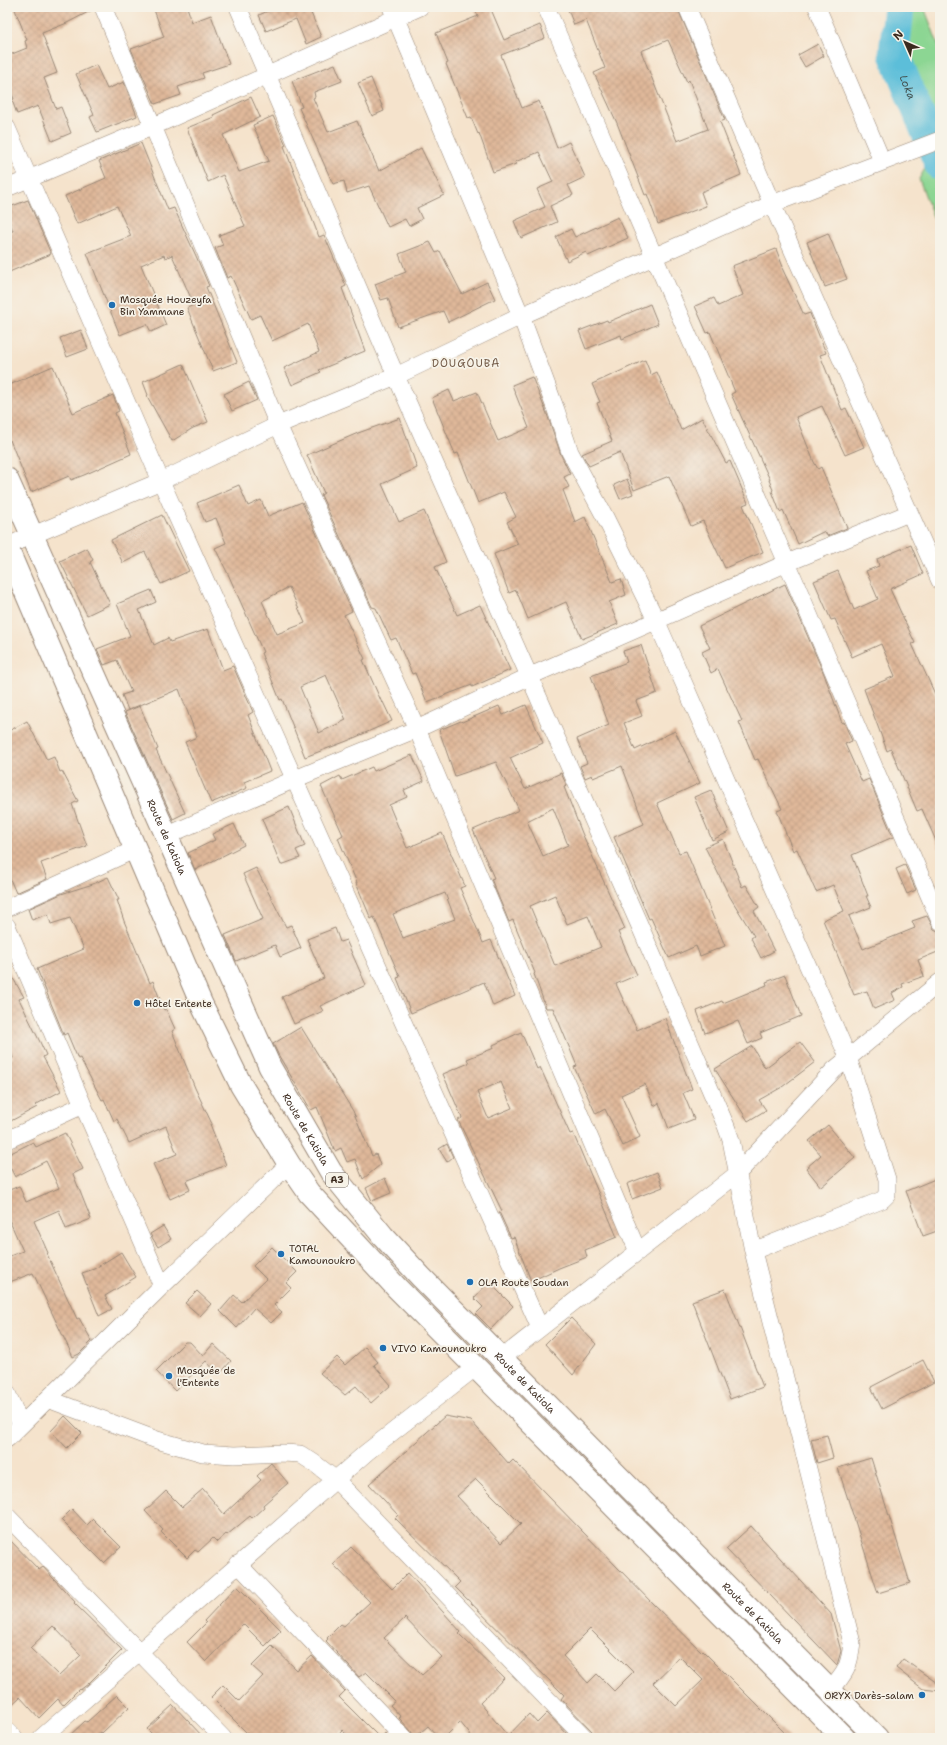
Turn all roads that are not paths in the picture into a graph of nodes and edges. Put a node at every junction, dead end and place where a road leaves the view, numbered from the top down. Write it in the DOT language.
graph roads {
  1 [pos="103,7"];
  2 [pos="238,7"];
  3 [pos="420,7"];
  4 [pos="546,7"];
  5 [pos="687,7"];
  6 [pos="817,7"];
  7 [pos="393,12"];
  8 [pos="267,74"];
  9 [pos="154,126"];
  10 [pos="7,128"];
  11 [pos="940,140"];
  12 [pos="882,161"];
  13 [pos="29,179"];
  14 [pos="7,188"];
  15 [pos="772,204"];
  16 [pos="654,256"];
  17 [pos="521,316"];
  18 [pos="396,376"];
  19 [pos="278,425"];
  20 [pos="7,479"];
  21 [pos="161,481"];
  22 [pos="909,513"];
  23 [pos="31,536"];
  24 [pos="7,547"];
  25 [pos="787,563"];
  26 [pos="940,581"];
  27 [pos="656,620"];
  28 [pos="528,677"];
  29 [pos="417,729"];
  30 [pos="295,780"];
  31 [pos="166,836"];
  32 [pos="136,849"];
  33 [pos="7,908"];
  34 [pos="940,921"];
  35 [pos="7,926"];
  36 [pos="940,982"];
  37 [pos="848,1057"];
  38 [pos="83,1105"];
  39 [pos="7,1140"];
  40 [pos="289,1164"];
  41 [pos="737,1174"];
  42 [pos="753,1251"];
  43 [pos="638,1252"];
  44 [pos="162,1286"];
  45 [pos="540,1328"];
  46 [pos="502,1358"];
  47 [pos="476,1367"];
  48 [pos="7,1393"];
  49 [pos="48,1399"];
  50 [pos="21,1425"];
  51 [pos="7,1439"];
  52 [pos="336,1480"];
  53 [pos="7,1516"];
  54 [pos="238,1564"];
  55 [pos="140,1653"];
  56 [pos="830,1691"];
  57 [pos="7,1731"];
  58 [pos="14,1738"];
  59 [pos="41,1738"];
  60 [pos="223,1738"];
  61 [pos="404,1738"];
  62 [pos="585,1738"];
  63 [pos="844,1738"];
  64 [pos="877,1738"];
  1 -- 9 [label="street"];
  2 -- 8 [label="street"];
  3 -- 7 [label="street"];
  4 -- 16 [label="street"];
  5 -- 15 [label="street"];
  6 -- 12 [label="street"];
  7 -- 8 [label="street"];
  7 -- 17 [label="street"];
  8 -- 9 [label="street"];
  8 -- 18 [label="street"];
  9 -- 13 [label="street"];
  9 -- 19 [label="street"];
  10 -- 13 [label="street"];
  11 -- 12 [label="street"];
  12 -- 15 [label="street"];
  13 -- 14 [label="street"];
  13 -- 21 [label="street"];
  15 -- 16 [label="street"];
  15 -- 22 [label="street"];
  16 -- 17 [label="street"];
  16 -- 25 [label="street"];
  17 -- 18 [label="street"];
  17 -- 27 [label="street"];
  18 -- 19 [label="street"];
  18 -- 28 [label="street"];
  19 -- 21 [label="street"];
  19 -- 29 [label="street"];
  20 -- 23 [label="highway, Route de Katiola / A3"];
  21 -- 23 [label="street"];
  21 -- 30 [label="street"];
  22 -- 25 [label="street"];
  22 -- 26 [label="street"];
  23 -- 24 [label="street"];
  23 -- 31 [label="highway, Route de Katiola / A3"];
  24 -- 32 [label="highway"];
  25 -- 27 [label="street"];
  25 -- 34 [label="street"];
  27 -- 28 [label="street"];
  27 -- 37 [label="street"];
  28 -- 29 [label="street"];
  28 -- 41 [label="street"];
  29 -- 30 [label="street"];
  29 -- 43 [label="street"];
  30 -- 31 [label="street"];
  30 -- 45 [label="street"];
  31 -- 46 [label="highway, Route de Katiola / A3"];
  32 -- 33 [label="street"];
  32 -- 40 [label="highway"];
  35 -- 38 [label="street"];
  36 -- 37 [label="street"];
  37 -- 41 [label="street"];
  37 -- 42 [label="street"];
  38 -- 39 [label="street"];
  38 -- 44 [label="street"];
  40 -- 44 [label="street"];
  40 -- 47 [label="highway"];
  41 -- 42 [label="street"];
  41 -- 43 [label="street"];
  42 -- 56 [label="street"];
  43 -- 45 [label="street"];
  44 -- 49 [label="street"];
  45 -- 46 [label="street"];
  46 -- 56 [label="highway, Route de Katiola / A3"];
  47 -- 52 [label="street"];
  47 -- 63 [label="highway"];
  48 -- 50 [label="street"];
  49 -- 50 [label="street"];
  49 -- 52 [label="street"];
  50 -- 51 [label="street"];
  52 -- 54 [label="street"];
  52 -- 62 [label="street"];
  53 -- 55 [label="street"];
  54 -- 55 [label="street"];
  54 -- 61 [label="street"];
  55 -- 59 [label="street"];
  55 -- 60 [label="street"];
  56 -- 64 [label="highway, Route de Katiola / A3"];
  57 -- 58 [label="street"];
}
